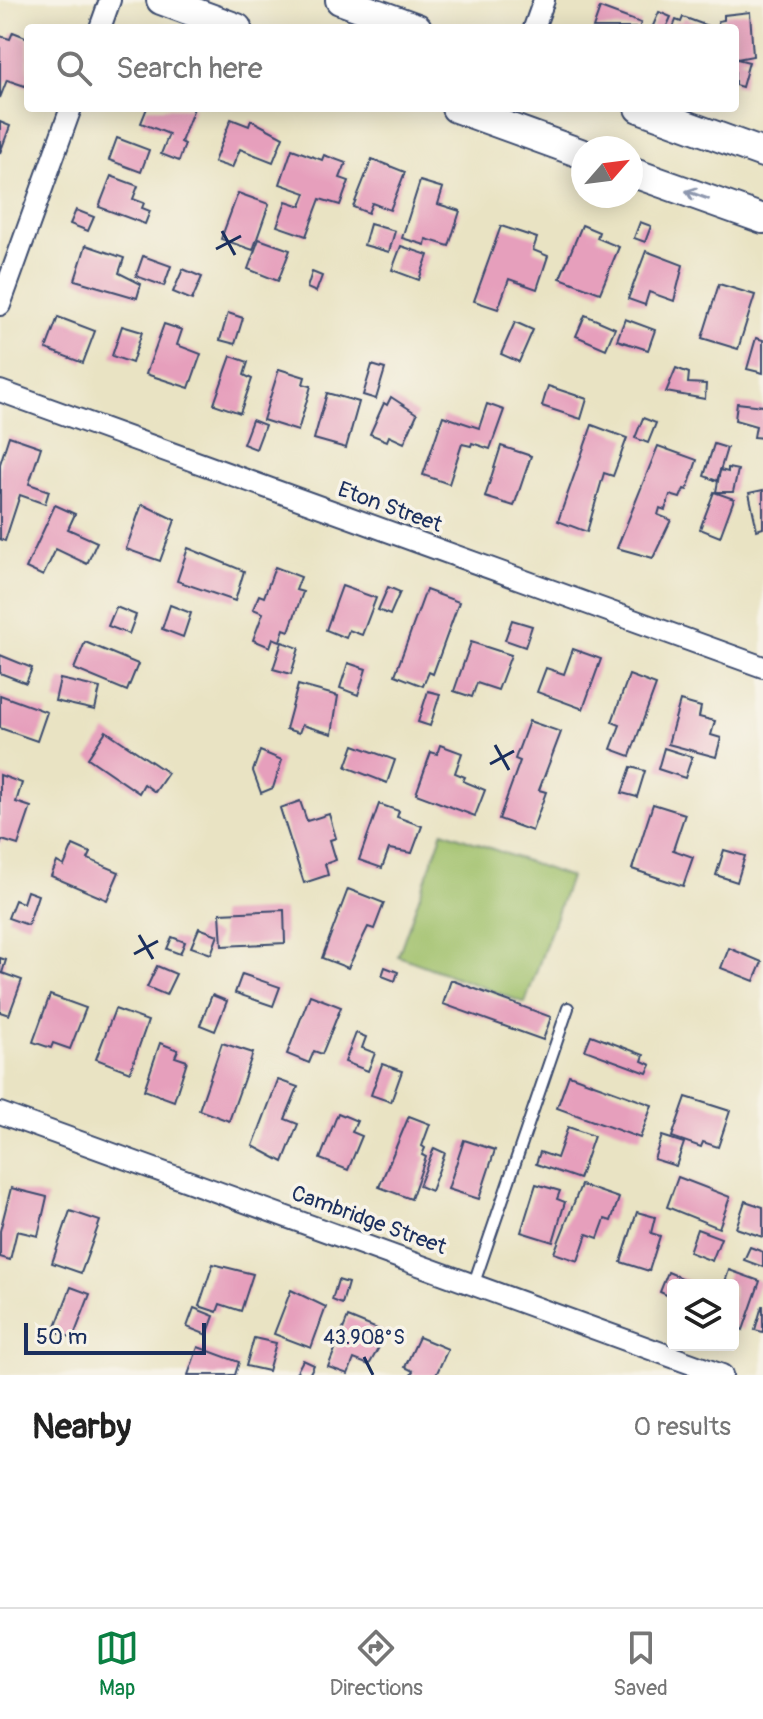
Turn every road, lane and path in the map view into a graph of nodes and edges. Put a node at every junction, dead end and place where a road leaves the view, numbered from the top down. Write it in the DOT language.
graph roads {
  1 [pos="110,0"];
  2 [pos="161,0"];
  3 [pos="340,0"];
  4 [pos="544,0"];
  5 [pos="101,24"];
  6 [pos="226,24"];
  7 [pos="406,24"];
  8 [pos="535,24"];
  9 [pos="70,112"];
  10 [pos="480,112"];
  11 [pos="650,112"];
  12 [pos="503,116"];
  13 [pos="571,148"];
  14 [pos="763,153"];
  15 [pos="643,176"];
  16 [pos="763,219"];
  17 [pos="0,305"];
  18 [pos="0,391"];
  19 [pos="763,667"];
  20 [pos="568,1008"];
  21 [pos="0,1113"];
  22 [pos="474,1283"];
  23 [pos="722,1375"];
  1 -- 5 [label="street"];
  2 -- 6 [label="street"];
  3 -- 7 [label="street"];
  4 -- 8 [label="street"];
  9 -- 17 [label="street"];
  10 -- 12 [label="street"];
  11 -- 14 [label="street"];
  12 -- 13 [label="street"];
  16 -- 15 [label="street, one-way"];
  18 -- 19 [label="street, Eton Street"];
  20 -- 22 [label="lane"];
  21 -- 22 [label="street, Cambridge Street"];
  22 -- 23 [label="street, Cambridge Street"];
}
